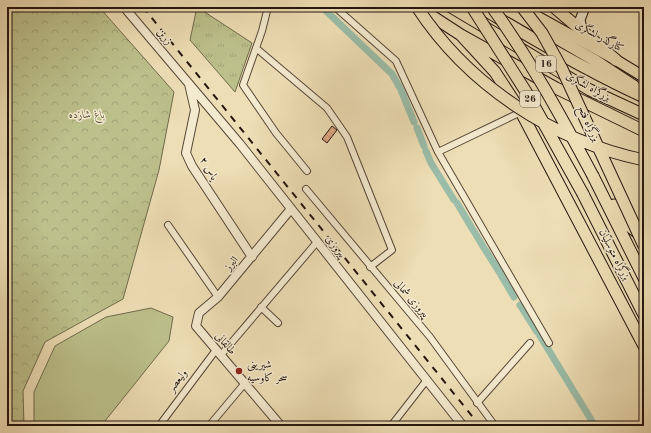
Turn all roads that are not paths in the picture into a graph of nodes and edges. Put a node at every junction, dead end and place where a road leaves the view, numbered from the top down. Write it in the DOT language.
graph roads {
  1 [pos="124,7"];
  2 [pos="268,7"];
  3 [pos="335,7"];
  4 [pos="418,7"];
  5 [pos="451,7"];
  6 [pos="472,7"];
  7 [pos="480,7"];
  8 [pos="492,7"];
  9 [pos="503,7"];
  10 [pos="521,7"];
  11 [pos="554,7"];
  12 [pos="585,7"];
  13 [pos="583,32"];
  14 [pos="461,35"];
  15 [pos="256,48"];
  16 [pos="616,60"];
  17 [pos="644,77"];
  18 [pos="188,82"];
  19 [pos="644,94"];
  20 [pos="644,97"];
  21 [pos="521,112"];
  22 [pos="644,115"];
  23 [pos="644,131"];
  24 [pos="438,152"];
  25 [pos="644,160"];
  26 [pos="307,172"];
  27 [pos="593,176"];
  28 [pos="306,189"];
  29 [pos="290,210"];
  30 [pos="168,225"];
  31 [pos="644,238"];
  32 [pos="317,242"];
  33 [pos="644,246"];
  34 [pos="252,257"];
  35 [pos="370,267"];
  36 [pos="644,278"];
  37 [pos="218,297"];
  38 [pos="261,307"];
  39 [pos="644,315"];
  40 [pos="278,324"];
  41 [pos="200,330"];
  42 [pos="530,343"];
  43 [pos="550,343"];
  44 [pos="644,346"];
  45 [pos="218,353"];
  46 [pos="426,381"];
  47 [pos="245,383"];
  48 [pos="477,403"];
  49 [pos="159,426"];
  50 [pos="209,426"];
  51 [pos="281,426"];
  52 [pos="391,426"];
  53 [pos="463,426"];
  54 [pos="494,426"];
  1 -- 18 [label="street, زرین"];
  2 -- 15 [label="street"];
  3 -- 24 [label="street"];
  4 -- 14 [label="highway"];
  4 -- 25 [label="highway, bridge"];
  5 -- 22 [label="highway, بزرگراه لشگری / 16"];
  6 -- 39 [label="highway, بزرگراه متوسلیان / 26, bridge"];
  7 -- 20 [label="highway, بزرگراه لشگری / 16"];
  8 -- 27 [label="highway, 26, bridge"];
  9 -- 19 [label="highway"];
  10 -- 16 [label="main road, کنارگذر لشگری"];
  10 -- 33 [label="highway, بزرگراه فتح, bridge"];
  11 -- 13 [label="highway"];
  12 -- 13 [label="main road"];
  13 -- 16 [label="highway"];
  14 -- 21 [label="highway"];
  14 -- 23 [label="highway"];
  15 -- 26 [label="street"];
  15 -- 35 [label="street"];
  16 -- 17 [label="main road, کنارگذر لشگری"];
  18 -- 29 [label="street, پیروزی"];
  18 -- 34 [label="street, یاس ۲"];
  21 -- 24 [label="street"];
  21 -- 44 [label="highway"];
  24 -- 43 [label="street"];
  27 -- 31 [label="highway"];
  27 -- 36 [label="highway, بزرگراه متوسلیان / 26"];
  28 -- 35 [label="street, پیروزی شمالی"];
  29 -- 32 [label="street, پیروزی"];
  29 -- 34 [label="street, البرز"];
  30 -- 37 [label="street"];
  32 -- 38 [label="street, ولیعصر"];
  32 -- 46 [label="street, پیروزی"];
  34 -- 37 [label="street, البرز"];
  35 -- 48 [label="street, پیروزی شمالی"];
  37 -- 41 [label="street, البرز"];
  38 -- 40 [label="street"];
  38 -- 45 [label="street, ولیعصر"];
  41 -- 45 [label="street, طالقانی"];
  42 -- 48 [label="street"];
  45 -- 47 [label="street, طالقانی"];
  45 -- 49 [label="street, ولیعصر"];
  46 -- 52 [label="street"];
  46 -- 53 [label="street, پیروزی"];
  47 -- 50 [label="street"];
  47 -- 51 [label="street, طالقانی"];
  48 -- 54 [label="street, پیروزی شمالی"];
}
